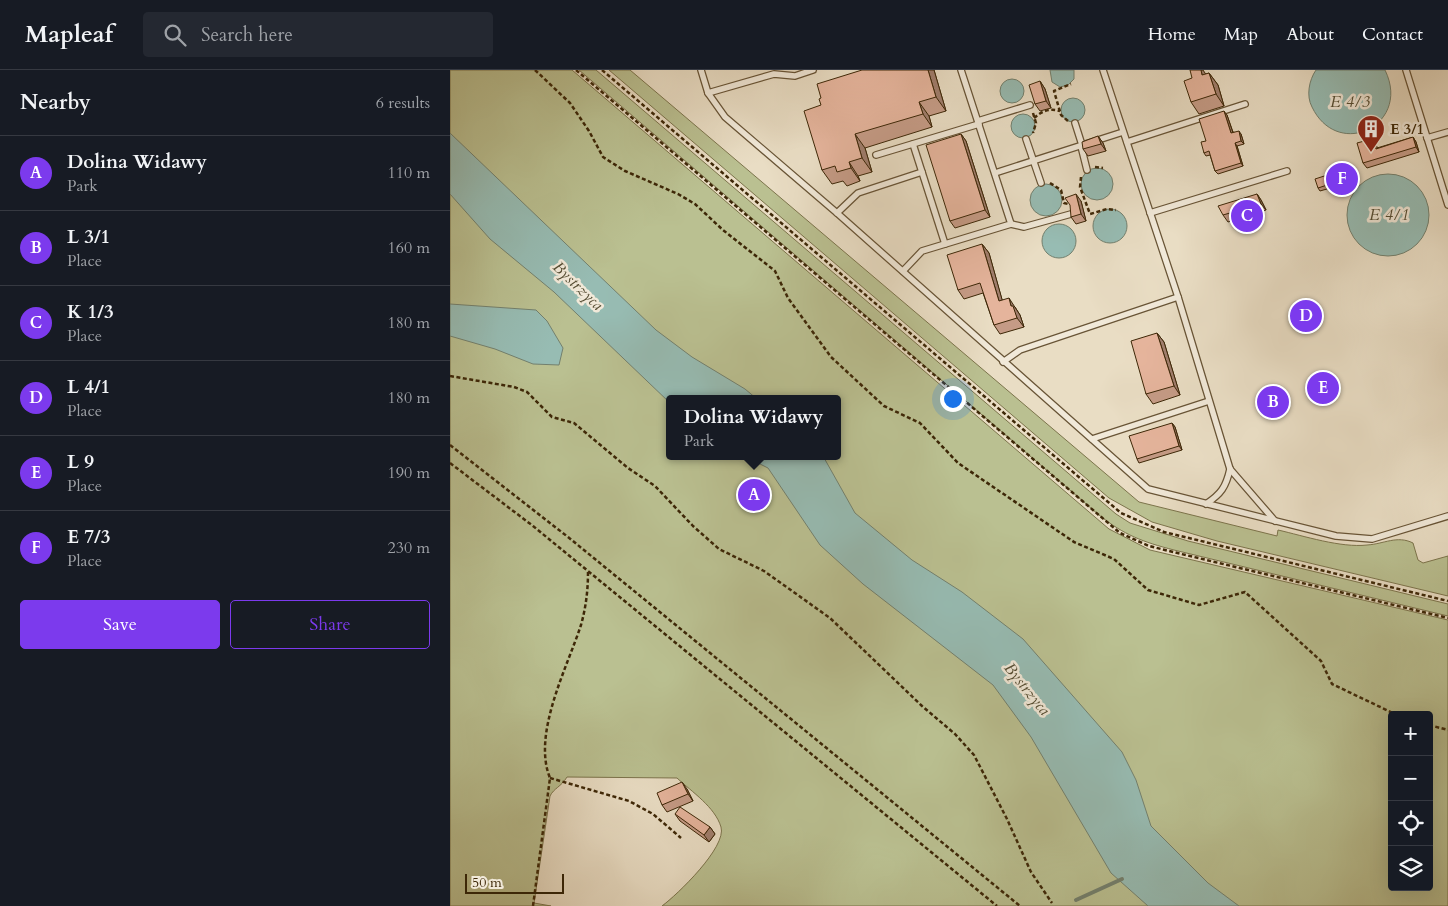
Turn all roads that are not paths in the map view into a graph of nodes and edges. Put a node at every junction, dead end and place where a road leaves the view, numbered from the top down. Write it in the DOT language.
graph roads {
  1 [pos="701,70"];
  2 [pos="813,70"];
  3 [pos="961,70"];
  4 [pos="1103,70"];
  5 [pos="1406,70"];
  6 [pos="708,93"];
  7 [pos="1245,104"];
  8 [pos="1030,105"];
  9 [pos="978,122"];
  10 [pos="1075,123"];
  11 [pos="1123,132"];
  12 [pos="1448,132"];
  13 [pos="1428,138"];
  14 [pos="1026,139"];
  15 [pos="1126,142"];
  16 [pos="913,144"];
  17 [pos="1081,145"];
  18 [pos="876,155"];
  19 [pos="1034,161"];
  20 [pos="1088,170"];
  21 [pos="1287,170"];
  22 [pos="922,172"];
  23 [pos="995,173"];
  24 [pos="1041,183"];
  25 [pos="1448,205"];
  26 [pos="837,213"];
  27 [pos="1150,213"];
  28 [pos="1071,214"];
  29 [pos="1011,224"];
  30 [pos="945,244"];
  31 [pos="903,271"];
  32 [pos="1178,297"];
  33 [pos="1003,362"];
  34 [pos="1209,401"];
  35 [pos="1092,439"];
  36 [pos="1230,469"];
  37 [pos="1206,504"];
  38 [pos="1448,516"];
  39 [pos="1276,522"];
  1 -- 6 [label="lane"];
  2 -- 6 [label="lane"];
  3 -- 9 [label="lane"];
  4 -- 11 [label="lane"];
  5 -- 13 [label="lane"];
  6 -- 26 [label="lane"];
  7 -- 15 [label="lane"];
  8 -- 9 [label="lane"];
  9 -- 16 [label="lane"];
  9 -- 23 [label="lane"];
  10 -- 17 [label="lane"];
  11 -- 15 [label="lane"];
  11 -- 17 [label="lane"];
  12 -- 13 [label="lane"];
  13 -- 25 [label="lane"];
  14 -- 19 [label="lane"];
  15 -- 27 [label="lane"];
  16 -- 18 [label="lane"];
  16 -- 22 [label="lane"];
  17 -- 19 [label="lane"];
  17 -- 20 [label="lane"];
  19 -- 23 [label="lane"];
  19 -- 24 [label="lane"];
  21 -- 27 [label="lane"];
  22 -- 26 [label="lane"];
  22 -- 30 [label="lane"];
  23 -- 29 [label="lane"];
  26 -- 31 [label="lane"];
  27 -- 32 [label="lane"];
  28 -- 29 [label="lane"];
  29 -- 30 [label="lane"];
  30 -- 31 [label="lane"];
  31 -- 33 [label="lane"];
  32 -- 33 [label="lane"];
  32 -- 34 [label="lane"];
  33 -- 35 [label="lane"];
  34 -- 35 [label="lane"];
  34 -- 36 [label="lane"];
  35 -- 37 [label="lane"];
  36 -- 37 [label="lane"];
  36 -- 39 [label="lane"];
  37 -- 39 [label="lane"];
  38 -- 39 [label="lane"];
}
